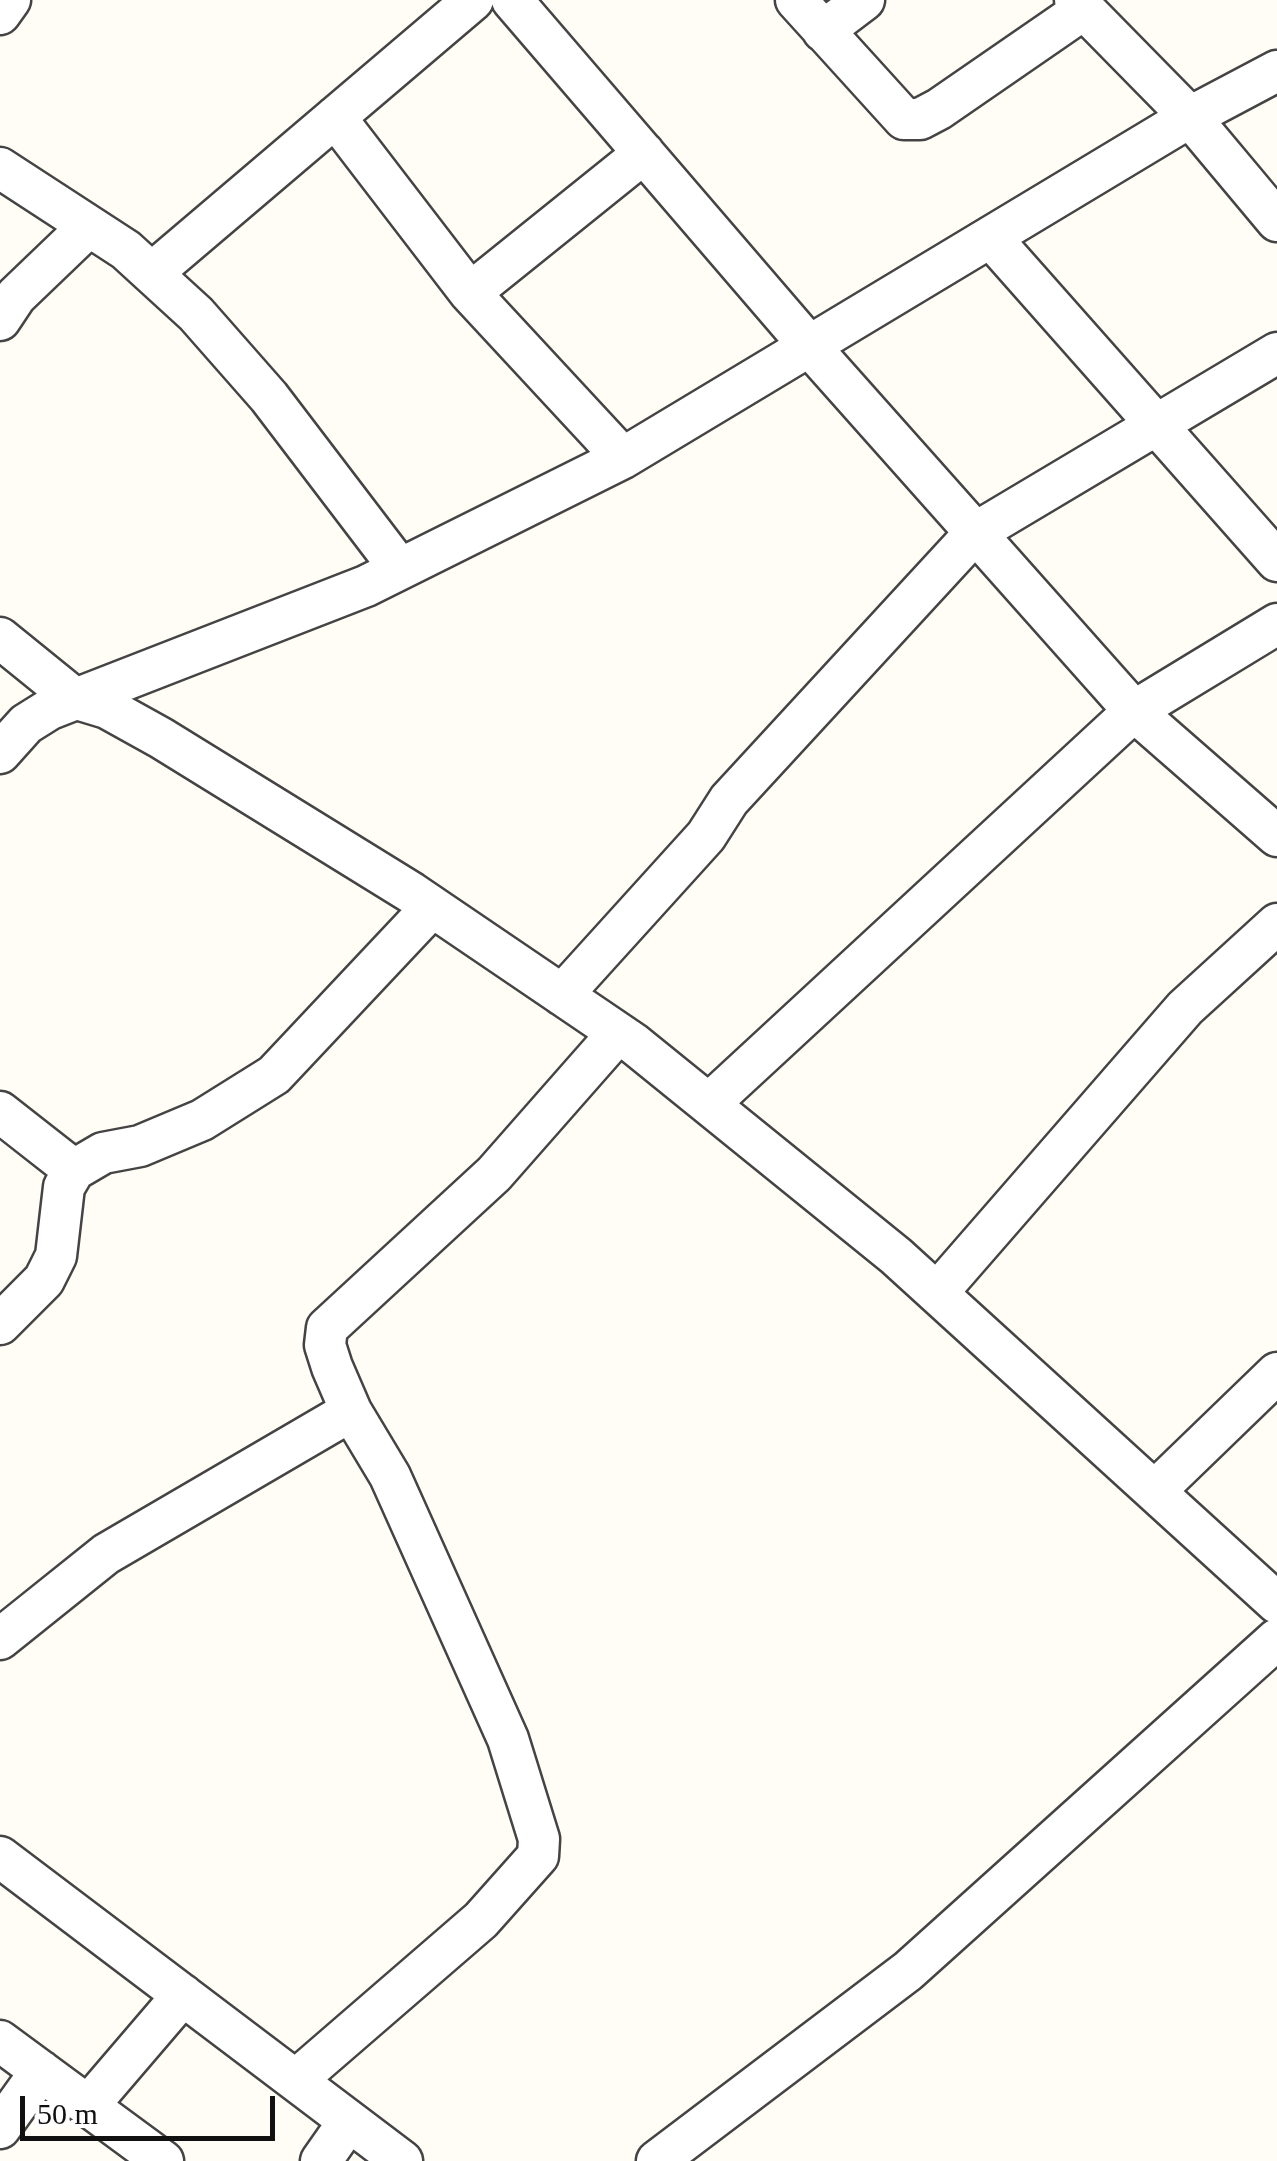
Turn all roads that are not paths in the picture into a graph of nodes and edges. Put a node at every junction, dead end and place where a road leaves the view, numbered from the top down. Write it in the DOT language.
graph roads {
  1 [pos="10,0"];
  2 [pos="473,0"];
  3 [pos="512,0"];
  4 [pos="796,0"];
  5 [pos="864,0"];
  6 [pos="1079,4"];
  7 [pos="0,14"];
  8 [pos="823,31"];
  9 [pos="1277,71"];
  10 [pos="334,118"];
  11 [pos="1190,118"];
  12 [pos="644,153"];
  13 [pos="0,168"];
  14 [pos="1277,221"];
  15 [pos="89,226"];
  16 [pos="992,239"];
  17 [pos="152,274"];
  18 [pos="470,293"];
  19 [pos="0,320"];
  20 [pos="812,349"];
  21 [pos="1277,353"];
  22 [pos="1154,427"];
  23 [pos="623,458"];
  24 [pos="975,533"];
  25 [pos="1277,561"];
  26 [pos="400,569"];
  27 [pos="1277,624"];
  28 [pos="0,638"];
  29 [pos="74,698"];
  30 [pos="1134,711"];
  31 [pos="0,753"];
  32 [pos="1277,836"];
  33 [pos="432,906"];
  34 [pos="1277,924"];
  35 [pos="562,995"];
  36 [pos="618,1032"];
  37 [pos="711,1102"];
  38 [pos="0,1112"];
  39 [pos="74,1170"];
  40 [pos="937,1293"];
  41 [pos="0,1324"];
  42 [pos="1277,1373"];
  43 [pos="352,1412"];
  44 [pos="1157,1488"];
  45 [pos="1277,1603"];
  46 [pos="0,1639"];
  47 [pos="1277,1639"];
  48 [pos="0,1857"];
  49 [pos="182,1995"];
  50 [pos="0,2041"];
  51 [pos="40,2071"];
  52 [pos="296,2080"];
  53 [pos="88,2106"];
  54 [pos="349,2120"];
  55 [pos="0,2128"];
  56 [pos="163,2161"];
  57 [pos="321,2161"];
  58 [pos="402,2161"];
  59 [pos="657,2161"];
  1 -- 7 [label="street"];
  2 -- 10 [label="street"];
  3 -- 12 [label="street"];
  4 -- 8 [label="street"];
  5 -- 8 [label="street"];
  6 -- 8 [label="street"];
  6 -- 11 [label="street"];
  9 -- 11 [label="street"];
  10 -- 17 [label="street"];
  10 -- 18 [label="street"];
  11 -- 14 [label="street"];
  11 -- 16 [label="street"];
  12 -- 18 [label="street"];
  12 -- 20 [label="street"];
  13 -- 15 [label="street"];
  15 -- 17 [label="street"];
  15 -- 19 [label="street"];
  16 -- 20 [label="street"];
  16 -- 22 [label="street"];
  17 -- 26 [label="street"];
  18 -- 23 [label="street"];
  20 -- 23 [label="street"];
  20 -- 24 [label="street"];
  21 -- 22 [label="street"];
  22 -- 24 [label="street"];
  22 -- 25 [label="street"];
  23 -- 26 [label="street"];
  24 -- 30 [label="street"];
  24 -- 35 [label="street"];
  26 -- 29 [label="street"];
  27 -- 30 [label="street"];
  28 -- 29 [label="street"];
  29 -- 31 [label="street"];
  29 -- 33 [label="street"];
  30 -- 32 [label="street"];
  30 -- 37 [label="street"];
  33 -- 35 [label="street"];
  33 -- 39 [label="street"];
  34 -- 40 [label="street"];
  35 -- 36 [label="street"];
  36 -- 37 [label="street"];
  36 -- 43 [label="street"];
  37 -- 40 [label="street"];
  38 -- 39 [label="street"];
  39 -- 41 [label="street"];
  40 -- 44 [label="street"];
  42 -- 44 [label="street"];
  43 -- 46 [label="street"];
  43 -- 52 [label="street"];
  44 -- 45 [label="street"];
  47 -- 59 [label="street"];
  48 -- 49 [label="street"];
  49 -- 52 [label="street"];
  49 -- 53 [label="street"];
  50 -- 51 [label="street"];
  51 -- 53 [label="street"];
  51 -- 55 [label="street"];
  52 -- 54 [label="street"];
  53 -- 56 [label="street"];
  54 -- 57 [label="street"];
  54 -- 58 [label="street"];
}
